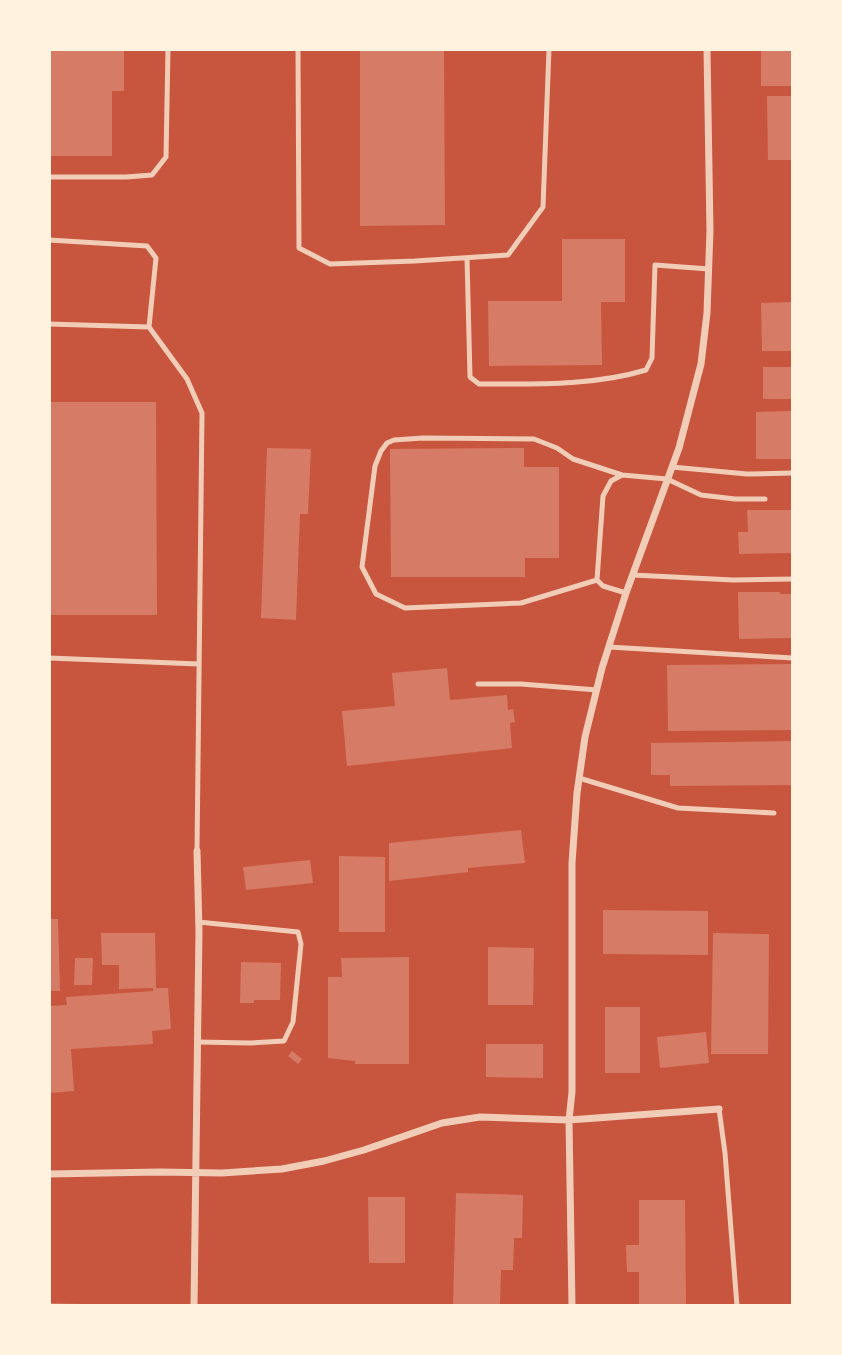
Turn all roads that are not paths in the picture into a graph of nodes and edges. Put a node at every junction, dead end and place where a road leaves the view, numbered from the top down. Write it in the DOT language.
graph roads {
  1 [pos="168,49"];
  2 [pos="298,49"];
  3 [pos="549,49"];
  4 [pos="706,49"];
  5 [pos="49,177"];
  6 [pos="49,240"];
  7 [pos="467,258"];
  8 [pos="709,269"];
  9 [pos="49,324"];
  10 [pos="149,327"];
  11 [pos="671,467"];
  12 [pos="793,473"];
  13 [pos="622,475"];
  14 [pos="667,479"];
  15 [pos="765,499"];
  16 [pos="633,575"];
  17 [pos="793,579"];
  18 [pos="597,580"];
  19 [pos="626,593"];
  20 [pos="609,647"];
  21 [pos="49,658"];
  22 [pos="793,658"];
  23 [pos="199,664"];
  24 [pos="478,684"];
  25 [pos="597,690"];
  26 [pos="579,778"];
  27 [pos="774,813"];
  28 [pos="197,851"];
  29 [pos="198,922"];
  30 [pos="198,1042"];
  31 [pos="719,1109"];
  32 [pos="569,1120"];
  33 [pos="49,1174"];
  34 [pos="196,1174"];
  35 [pos="194,1306"];
  36 [pos="572,1306"];
  37 [pos="737,1306"];
  1 -- 5 [label="lane"];
  2 -- 7 [label="lane"];
  3 -- 7 [label="lane"];
  4 -- 8 [label="street"];
  6 -- 10 [label="lane"];
  7 -- 8 [label="lane"];
  8 -- 11 [label="street"];
  9 -- 10 [label="lane"];
  10 -- 23 [label="lane"];
  11 -- 12 [label="lane"];
  11 -- 14 [label="street"];
  13 -- 14 [label="lane"];
  13 -- 18 [label="lane"];
  13 -- 18 [label="lane"];
  14 -- 15 [label="lane"];
  14 -- 16 [label="street"];
  16 -- 17 [label="lane"];
  16 -- 19 [label="street"];
  18 -- 19 [label="lane"];
  19 -- 20 [label="street"];
  20 -- 22 [label="lane"];
  20 -- 25 [label="street"];
  21 -- 23 [label="lane"];
  23 -- 28 [label="lane"];
  24 -- 25 [label="lane"];
  25 -- 26 [label="street"];
  26 -- 27 [label="lane"];
  26 -- 32 [label="street"];
  28 -- 29 [label="street"];
  29 -- 30 [label="street"];
  29 -- 30 [label="lane"];
  30 -- 34 [label="street"];
  31 -- 32 [label="street"];
  31 -- 37 [label="lane"];
  32 -- 34 [label="street"];
  32 -- 36 [label="street"];
  33 -- 34 [label="street"];
  34 -- 35 [label="street"];
}
